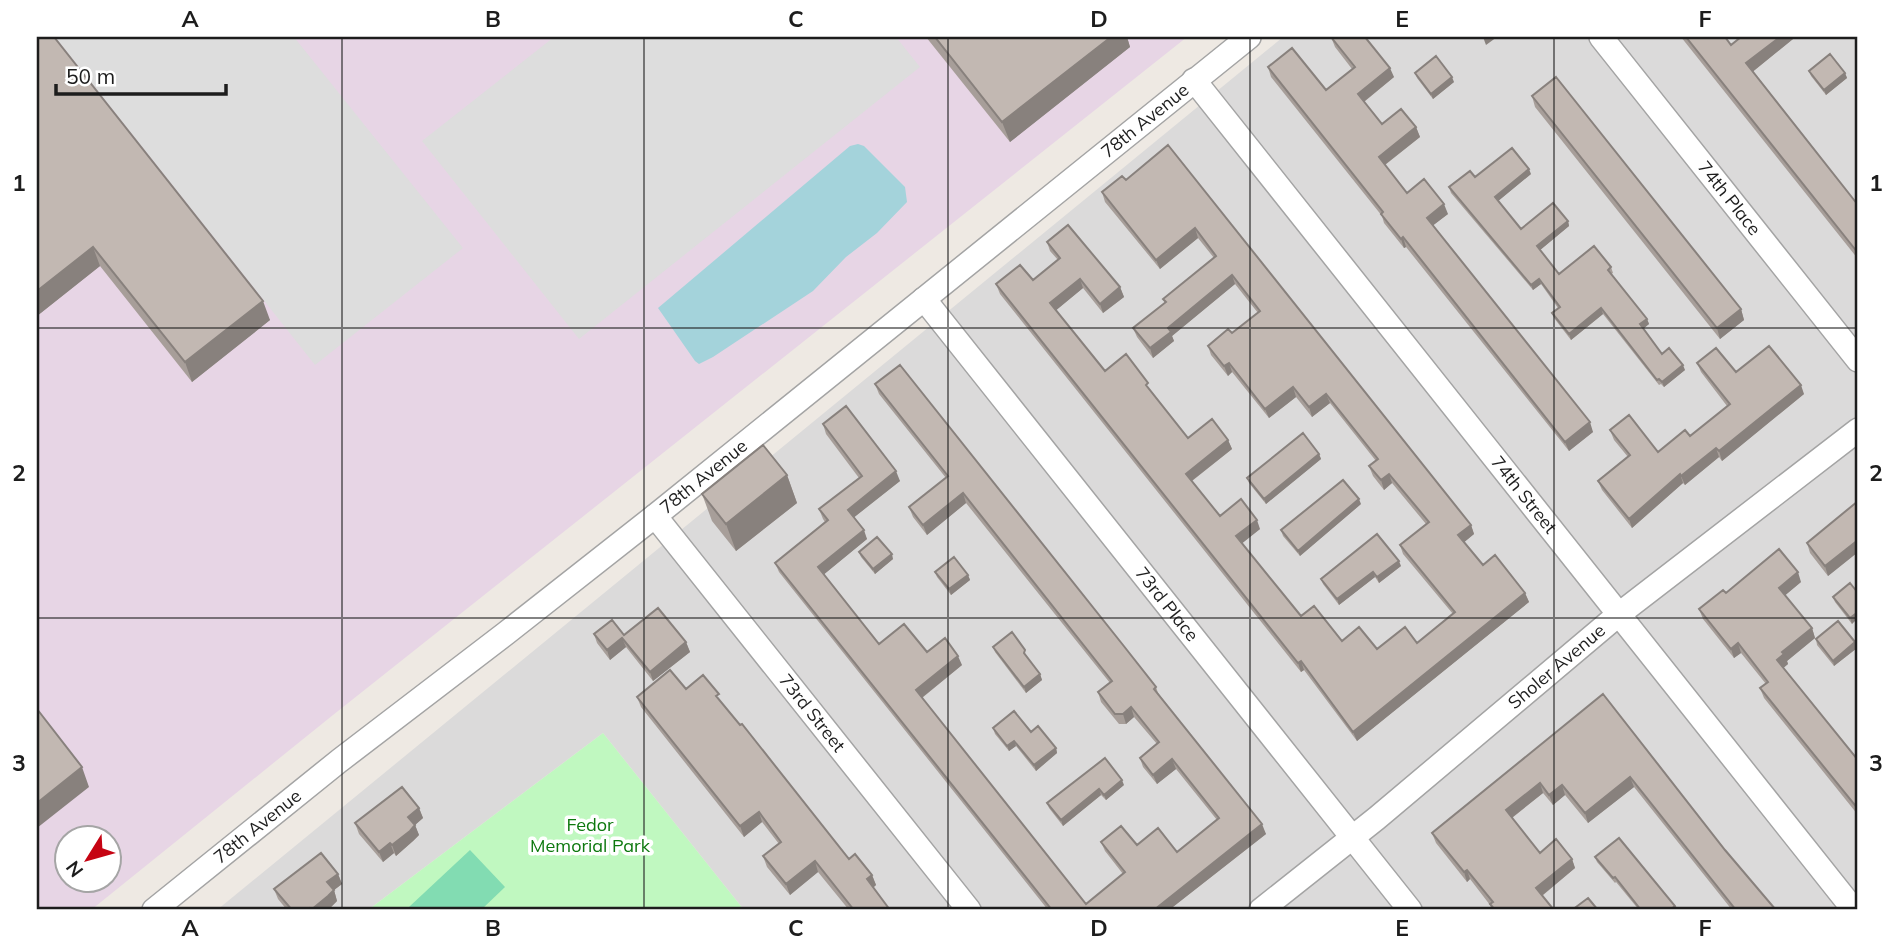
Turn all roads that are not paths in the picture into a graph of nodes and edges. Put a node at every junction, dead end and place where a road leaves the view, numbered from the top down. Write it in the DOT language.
graph roads {
  1 [pos="1601,37"];
  2 [pos="1243,38"];
  3 [pos="1194,80"];
  4 [pos="924,299"];
  5 [pos="1858,360"];
  6 [pos="1858,430"];
  7 [pos="655,516"];
  8 [pos="1618,615"];
  9 [pos="1352,838"];
  10 [pos="153,910"];
  11 [pos="968,910"];
  12 [pos="1261,910"];
  13 [pos="1410,910"];
  14 [pos="1854,910"];
  1 -- 5 [label="street, 74th Place"];
  2 -- 3 [label="street, 78th Avenue"];
  3 -- 4 [label="street, 78th Avenue"];
  3 -- 8 [label="street, 74th Street"];
  4 -- 7 [label="street, 78th Avenue"];
  4 -- 9 [label="street, 73rd Place"];
  6 -- 8 [label="street, Sholer Avenue"];
  7 -- 10 [label="street, 78th Avenue"];
  7 -- 11 [label="street, 73rd Street"];
  8 -- 9 [label="street, Sholer Avenue"];
  8 -- 14 [label="street, 74th Street"];
  9 -- 12 [label="street, Sholer Avenue"];
  9 -- 13 [label="street, 73rd Place"];
}
